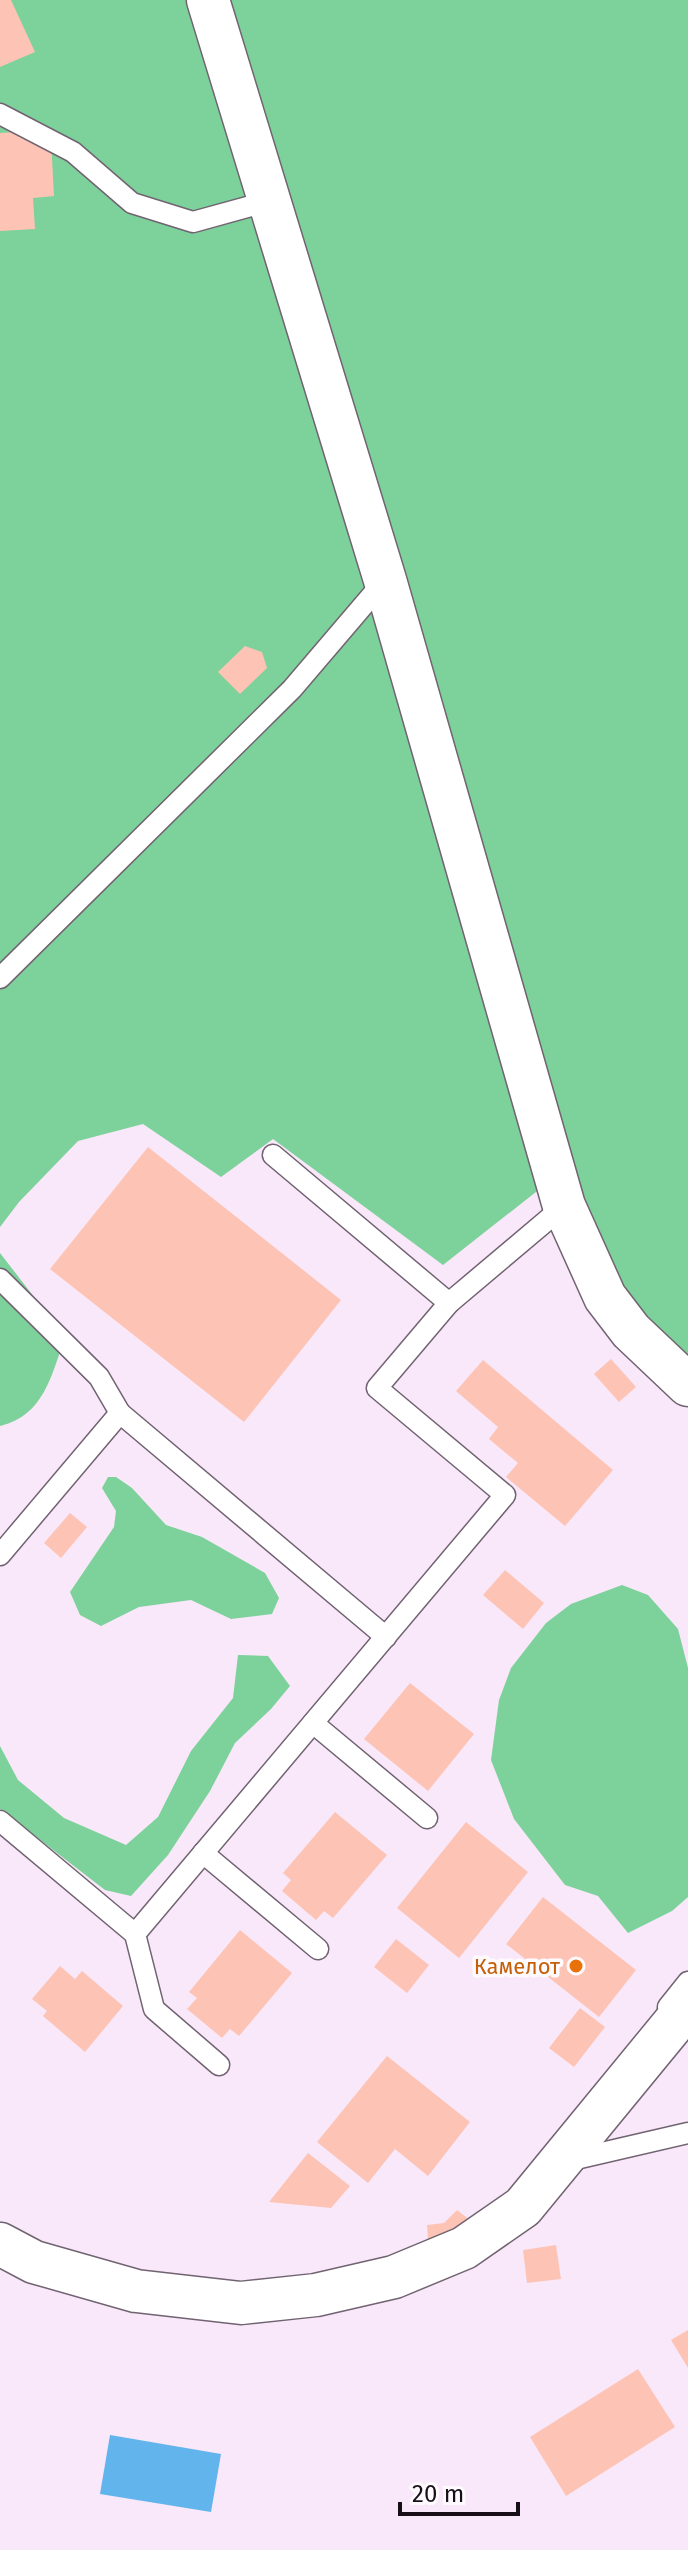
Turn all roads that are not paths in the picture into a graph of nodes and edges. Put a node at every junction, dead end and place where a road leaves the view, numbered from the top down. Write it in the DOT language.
graph roads {
  1 [pos="208,0"];
  2 [pos="0,114"];
  3 [pos="269,201"];
  4 [pos="385,580"];
  5 [pos="0,978"];
  6 [pos="273,1155"];
  7 [pos="564,1206"];
  8 [pos="0,1279"];
  9 [pos="449,1303"];
  10 [pos="688,1385"];
  11 [pos="120,1413"];
  12 [pos="0,1554"];
  13 [pos="386,1637"];
  14 [pos="313,1723"];
  15 [pos="427,1818"];
  16 [pos="0,1821"];
  17 [pos="203,1853"];
  18 [pos="135,1934"];
  19 [pos="318,1949"];
  20 [pos="688,1982"];
  21 [pos="688,2006"];
  22 [pos="219,2065"];
  23 [pos="688,2133"];
  24 [pos="559,2163"];
  25 [pos="0,2244"];
  1 -- 3 [label="street"];
  2 -- 3 [label="lane"];
  3 -- 4 [label="street"];
  4 -- 5 [label="lane"];
  4 -- 7 [label="street"];
  6 -- 9 [label="lane"];
  7 -- 9 [label="lane"];
  7 -- 10 [label="street"];
  8 -- 11 [label="lane"];
  9 -- 13 [label="lane"];
  11 -- 12 [label="lane"];
  11 -- 13 [label="lane"];
  13 -- 14 [label="lane"];
  14 -- 15 [label="lane"];
  14 -- 17 [label="lane"];
  16 -- 18 [label="lane"];
  17 -- 18 [label="lane"];
  17 -- 19 [label="lane"];
  18 -- 22 [label="lane"];
  20 -- 24 [label="lane"];
  21 -- 24 [label="street"];
  23 -- 24 [label="lane"];
  24 -- 25 [label="street"];
}
